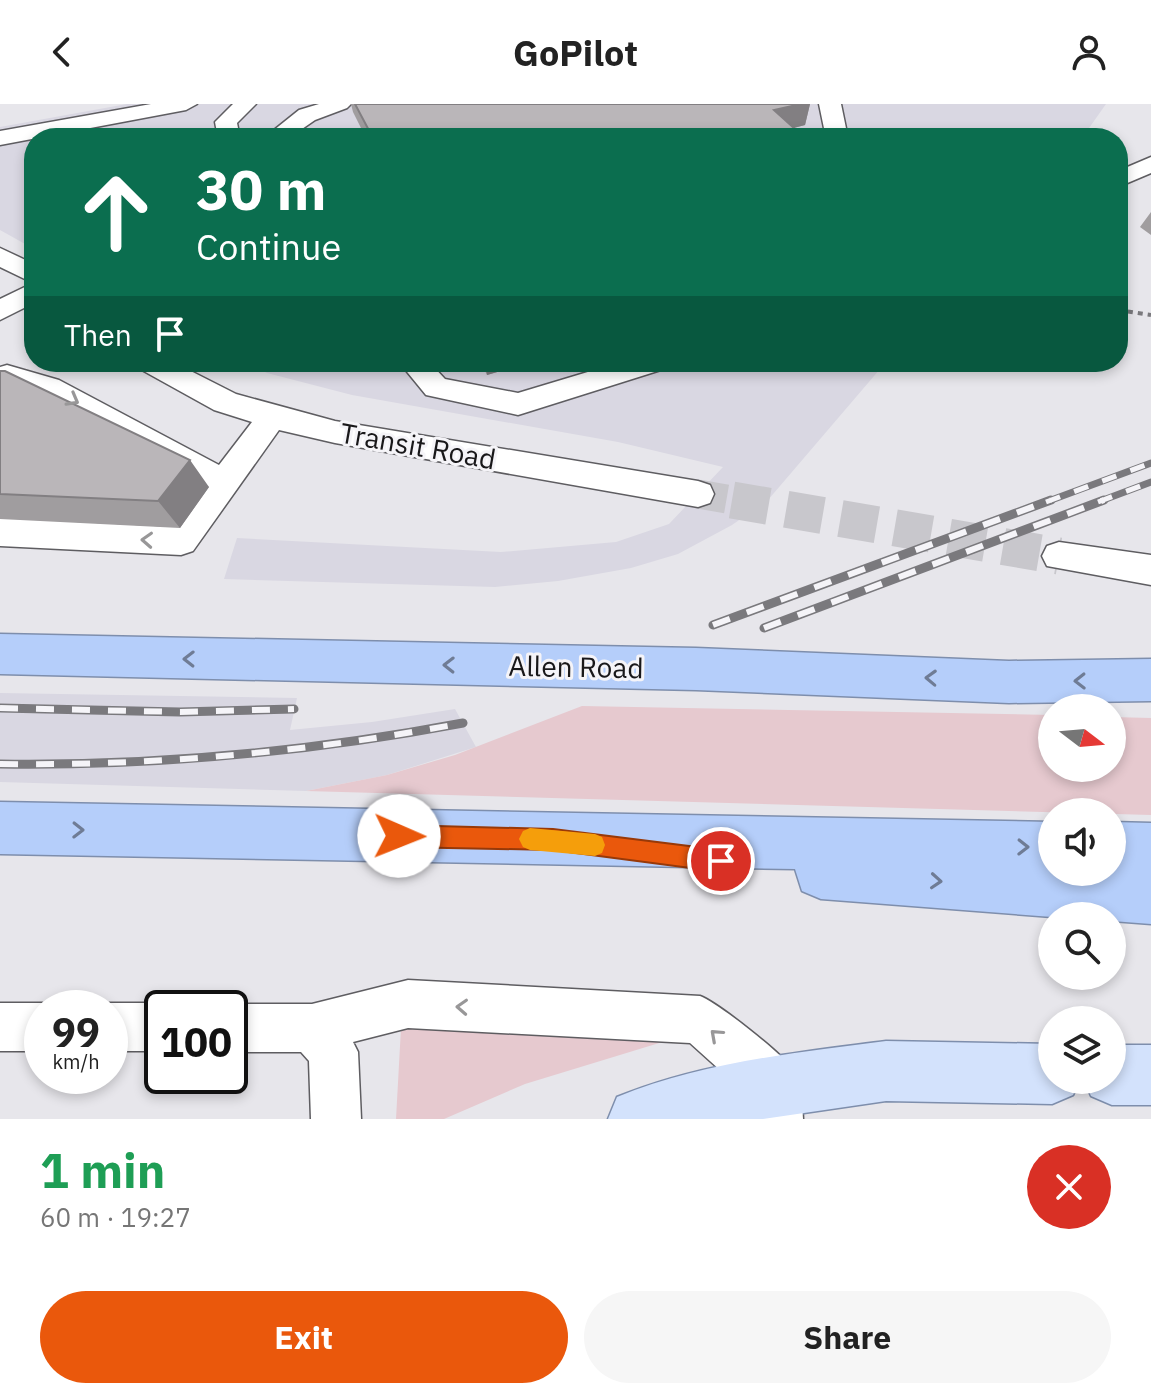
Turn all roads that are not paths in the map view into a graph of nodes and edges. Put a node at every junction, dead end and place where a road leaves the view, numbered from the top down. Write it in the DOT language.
graph roads {
  1 [pos="186,104"];
  2 [pos="245,104"];
  3 [pos="340,104"];
  4 [pos="830,104"];
  5 [pos="55,128"];
  6 [pos="227,128"];
  7 [pos="289,128"];
  8 [pos="835,128"];
  9 [pos="24,134"];
  10 [pos="0,138"];
  11 [pos="1151,164"];
  12 [pos="1128,175"];
  13 [pos="0,256"];
  14 [pos="24,269"];
  15 [pos="169,372"];
  16 [pos="422,372"];
  17 [pos="622,372"];
  18 [pos="0,377"];
  19 [pos="272,417"];
  20 [pos="222,482"];
  21 [pos="698,494"];
  22 [pos="0,532"];
  23 [pos="1059,556"];
  24 [pos="1151,570"];
  25 [pos="0,654"];
  26 [pos="1151,680"];
  27 [pos="0,828"];
  28 [pos="553,839"];
  29 [pos="1038,848"];
  30 [pos="1126,848"];
  31 [pos="1151,849"];
  32 [pos="1151,897"];
  33 [pos="0,1027"];
  34 [pos="24,1027"];
  35 [pos="248,1028"];
  36 [pos="312,1028"];
  37 [pos="1038,1074"];
  38 [pos="1126,1075"];
  39 [pos="1151,1075"];
  40 [pos="776,1103"];
  41 [pos="336,1119"];
  42 [pos="639,1119"];
  1 -- 5 [label="street"];
  2 -- 6 [label="street"];
  3 -- 7 [label="street"];
  4 -- 8 [label="street"];
  9 -- 10 [label="street"];
  11 -- 12 [label="street"];
  13 -- 14 [label="street"];
  15 -- 19 [label="street, Transit Road"];
  16 -- 17 [label="street"];
  18 -- 20 [label="street, one-way"];
  19 -- 20 [label="street"];
  19 -- 21 [label="street, Transit Road"];
  20 -- 22 [label="street, one-way"];
  23 -- 24 [label="street"];
  26 -- 25 [label="highway, Allen Road, one-way"];
  27 -- 28 [label="highway, one-way"];
  28 -- 29 [label="highway, one-way"];
  28 -- 32 [label="highway, one-way"];
  30 -- 31 [label="highway"];
  33 -- 34 [label="street"];
  35 -- 36 [label="street"];
  40 -- 36 [label="street, one-way"];
  36 -- 41 [label="street"];
  37 -- 40 [label="main road"];
  38 -- 39 [label="main road"];
  40 -- 42 [label="main road"];
}
